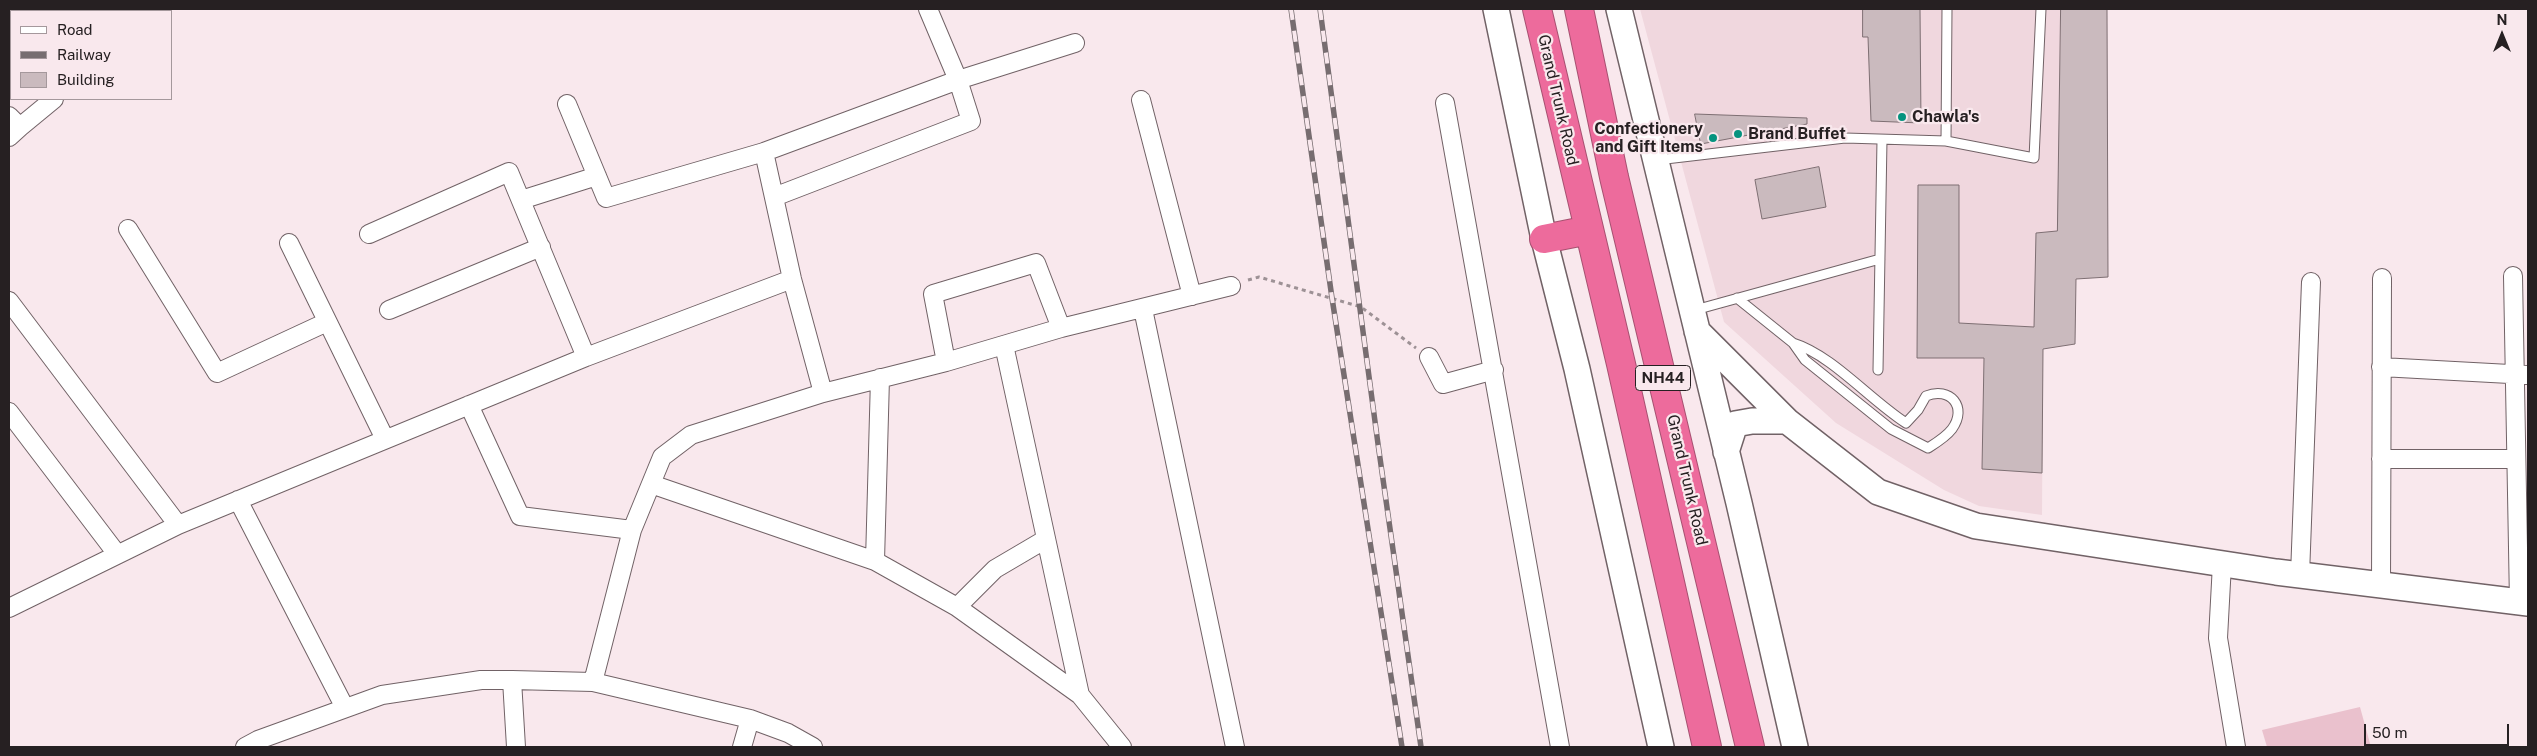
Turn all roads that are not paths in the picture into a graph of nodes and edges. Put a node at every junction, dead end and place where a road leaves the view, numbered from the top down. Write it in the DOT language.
graph roads {
  1 [pos="928,9"];
  2 [pos="1496,9"];
  3 [pos="1537,9"];
  4 [pos="1579,9"];
  5 [pos="1619,9"];
  6 [pos="1947,9"];
  7 [pos="2041,9"];
  8 [pos="1075,43"];
  9 [pos="958,80"];
  10 [pos="52,100"];
  11 [pos="1141,100"];
  12 [pos="1445,103"];
  13 [pos="567,104"];
  14 [pos="12,127"];
  15 [pos="1882,140"];
  16 [pos="1946,141"];
  17 [pos="764,152"];
  18 [pos="1655,160"];
  19 [pos="597,176"];
  20 [pos="774,198"];
  21 [pos="521,200"];
  22 [pos="128,229"];
  23 [pos="1589,230"];
  24 [pos="369,234"];
  25 [pos="1544,239"];
  26 [pos="289,243"];
  27 [pos="541,247"];
  28 [pos="1880,259"];
  29 [pos="2513,276"];
  30 [pos="2382,278"];
  31 [pos="792,279"];
  32 [pos="2311,282"];
  33 [pos="1231,286"];
  34 [pos="1192,296"];
  35 [pos="1737,298"];
  36 [pos="9,301"];
  37 [pos="1143,309"];
  38 [pos="389,310"];
  39 [pos="1694,321"];
  40 [pos="327,322"];
  41 [pos="1061,328"];
  42 [pos="1793,343"];
  43 [pos="1004,346"];
  44 [pos="586,357"];
  45 [pos="1429,357"];
  46 [pos="946,362"];
  47 [pos="2381,367"];
  48 [pos="1494,370"];
  49 [pos="1878,370"];
  50 [pos="2521,374"];
  51 [pos="880,378"];
  52 [pos="823,393"];
  53 [pos="469,405"];
  54 [pos="9,412"];
  55 [pos="1787,421"];
  56 [pos="385,439"];
  57 [pos="1726,452"];
  58 [pos="2381,459"];
  59 [pos="2516,459"];
  60 [pos="651,484"];
  61 [pos="238,500"];
  62 [pos="178,525"];
  63 [pos="632,530"];
  64 [pos="1046,539"];
  65 [pos="117,554"];
  66 [pos="874,561"];
  67 [pos="2222,564"];
  68 [pos="2300,575"];
  69 [pos="2381,585"];
  70 [pos="12,601"];
  71 [pos="2523,603"];
  72 [pos="957,607"];
  73 [pos="512,680"];
  74 [pos="594,682"];
  75 [pos="1080,695"];
  76 [pos="345,708"];
  77 [pos="750,719"];
  78 [pos="245,747"];
  79 [pos="516,747"];
  80 [pos="742,747"];
  81 [pos="813,747"];
  82 [pos="1122,747"];
  83 [pos="1235,747"];
  84 [pos="1560,747"];
  85 [pos="1661,747"];
  86 [pos="1707,747"];
  87 [pos="1750,747"];
  88 [pos="1795,747"];
  89 [pos="2236,747"];
  1 -- 9 [label="street"];
  2 -- 25 [label="street"];
  3 -- 23 [label="highway, Grand Trunk Road / NH44"];
  4 -- 87 [label="highway, Grand Trunk Road / NH44"];
  5 -- 18 [label="street"];
  6 -- 16 [label="lane"];
  7 -- 16 [label="lane"];
  8 -- 9 [label="street"];
  9 -- 17 [label="street"];
  9 -- 20 [label="street"];
  10 -- 14 [label="street"];
  11 -- 34 [label="street"];
  12 -- 48 [label="street"];
  13 -- 19 [label="street"];
  15 -- 16 [label="lane"];
  15 -- 18 [label="lane"];
  15 -- 28 [label="lane"];
  17 -- 19 [label="street"];
  17 -- 20 [label="street"];
  18 -- 39 [label="street"];
  19 -- 21 [label="street"];
  20 -- 31 [label="street"];
  21 -- 24 [label="street"];
  21 -- 27 [label="street"];
  22 -- 40 [label="street"];
  23 -- 25 [label="highway"];
  23 -- 86 [label="highway, Grand Trunk Road / NH44"];
  25 -- 85 [label="street"];
  26 -- 40 [label="street"];
  27 -- 38 [label="street"];
  27 -- 44 [label="street"];
  28 -- 35 [label="lane"];
  28 -- 49 [label="lane"];
  29 -- 50 [label="street"];
  30 -- 47 [label="street"];
  31 -- 44 [label="street"];
  31 -- 52 [label="street"];
  32 -- 68 [label="street"];
  33 -- 34 [label="street"];
  34 -- 37 [label="street"];
  35 -- 39 [label="lane"];
  35 -- 42 [label="lane"];
  36 -- 62 [label="street"];
  37 -- 41 [label="street"];
  37 -- 83 [label="street"];
  39 -- 55 [label="street"];
  39 -- 57 [label="street"];
  40 -- 56 [label="street"];
  41 -- 43 [label="street"];
  41 -- 46 [label="street"];
  42 -- 42 [label="lane"];
  43 -- 46 [label="street"];
  43 -- 64 [label="street"];
  44 -- 53 [label="street"];
  45 -- 48 [label="street"];
  46 -- 51 [label="street"];
  47 -- 50 [label="street"];
  47 -- 58 [label="street"];
  48 -- 84 [label="street"];
  50 -- 59 [label="street"];
  51 -- 52 [label="street"];
  51 -- 66 [label="street"];
  52 -- 60 [label="street"];
  53 -- 56 [label="street"];
  53 -- 63 [label="street"];
  54 -- 65 [label="street"];
  55 -- 57 [label="street"];
  55 -- 67 [label="street"];
  56 -- 61 [label="street"];
  57 -- 88 [label="street"];
  58 -- 59 [label="street"];
  58 -- 69 [label="street"];
  59 -- 71 [label="street"];
  60 -- 63 [label="street"];
  60 -- 66 [label="street"];
  61 -- 62 [label="street"];
  61 -- 76 [label="street"];
  62 -- 65 [label="street"];
  63 -- 74 [label="street"];
  64 -- 72 [label="street"];
  64 -- 75 [label="street"];
  65 -- 70 [label="street"];
  66 -- 72 [label="street"];
  67 -- 68 [label="street"];
  67 -- 89 [label="street"];
  68 -- 69 [label="street"];
  69 -- 71 [label="street"];
  72 -- 75 [label="street"];
  73 -- 74 [label="street"];
  73 -- 76 [label="street"];
  73 -- 79 [label="street"];
  74 -- 77 [label="street"];
  75 -- 82 [label="street"];
  76 -- 78 [label="street"];
  77 -- 80 [label="street"];
  77 -- 81 [label="street"];
}
